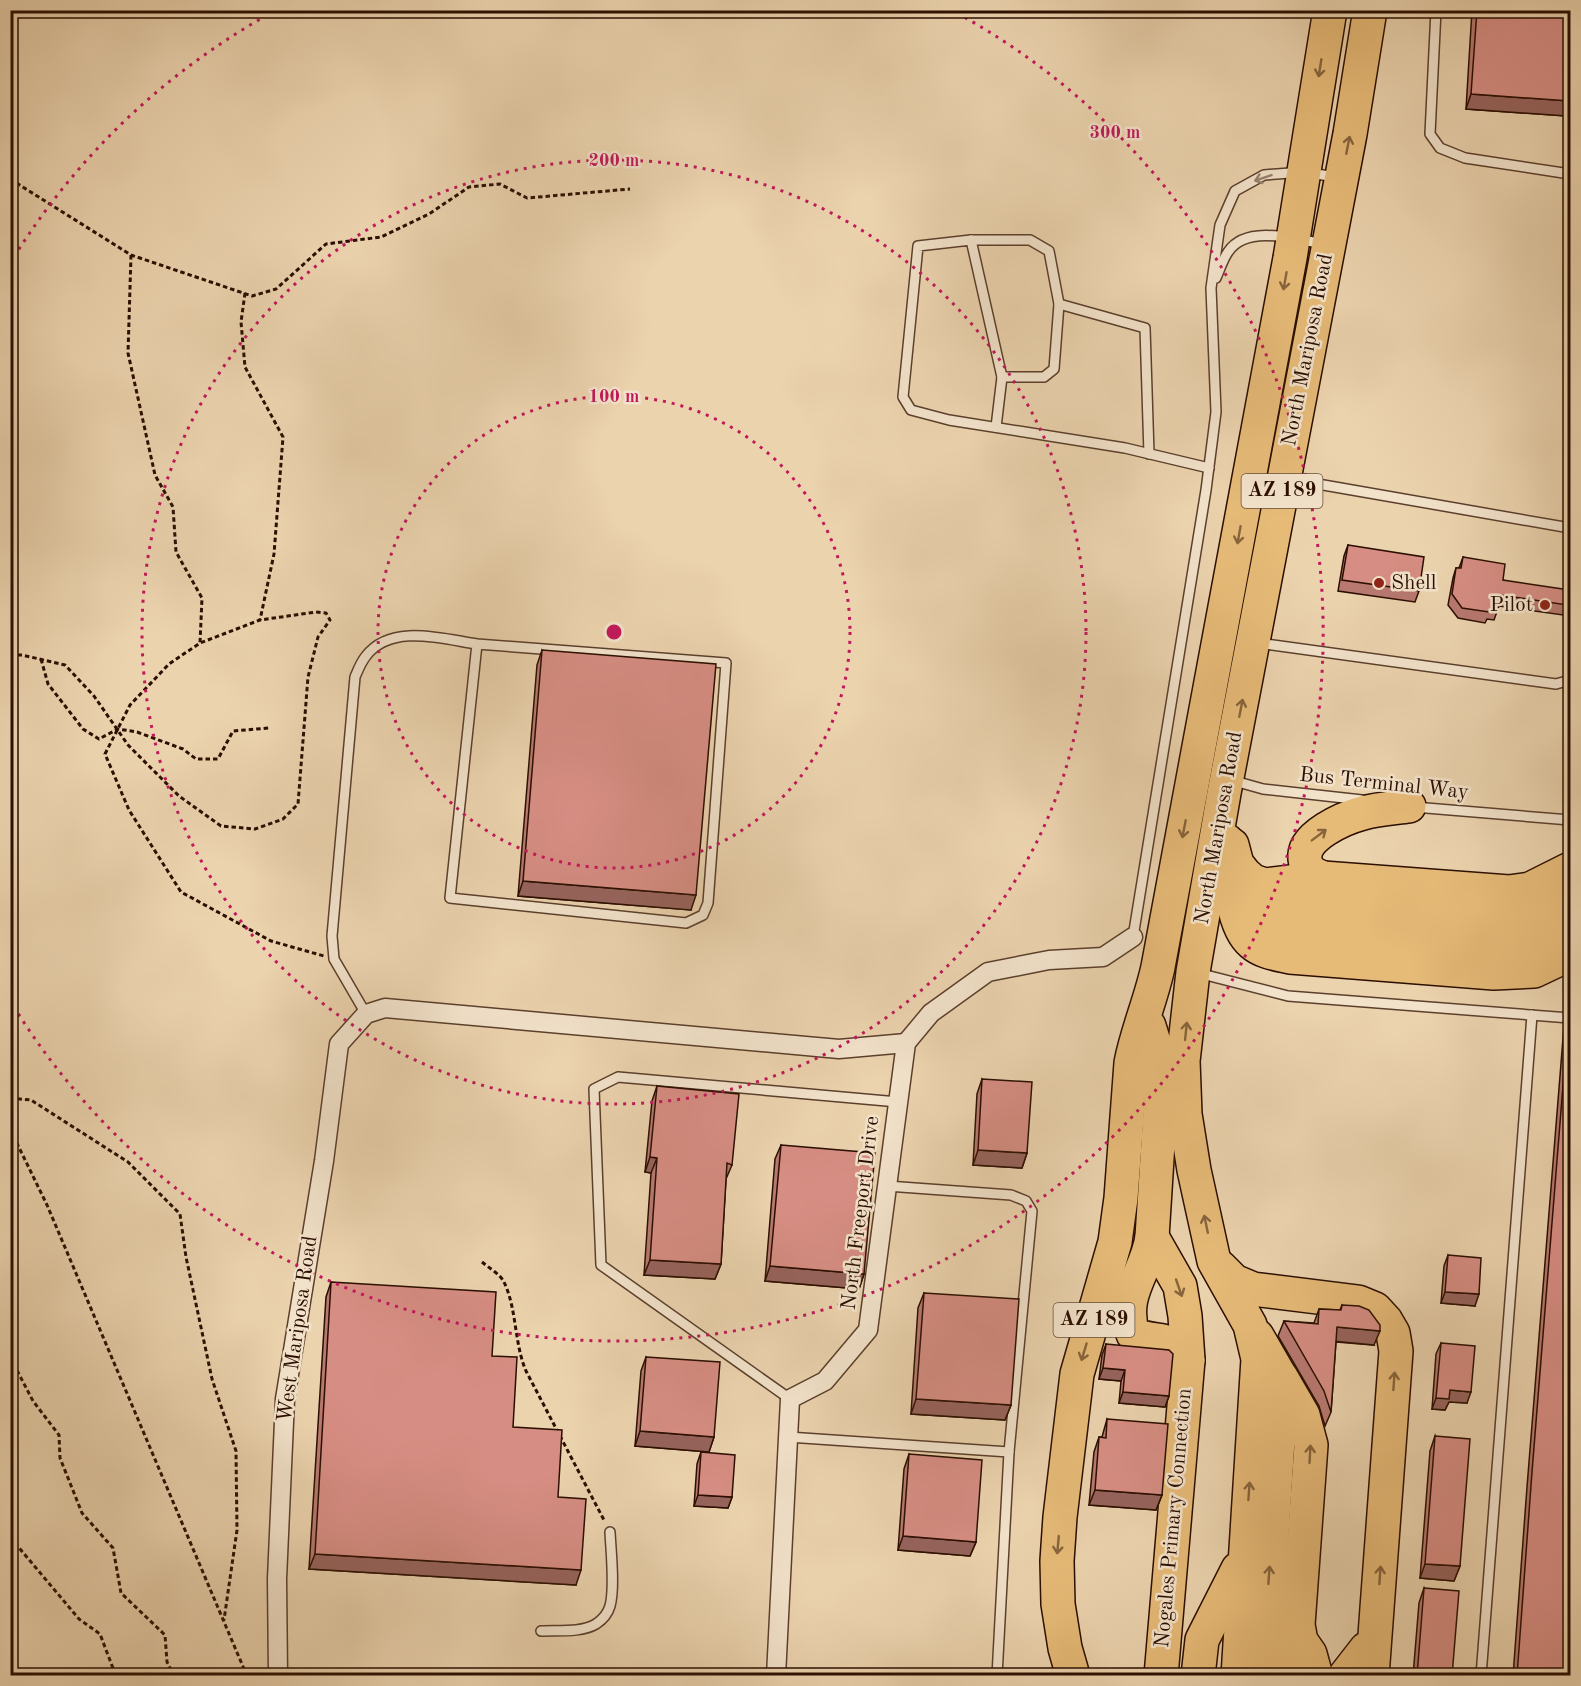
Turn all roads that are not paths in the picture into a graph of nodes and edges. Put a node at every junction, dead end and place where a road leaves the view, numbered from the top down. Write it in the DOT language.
graph roads {
  1 [pos="1330,10"];
  2 [pos="1370,10"];
  3 [pos="1436,10"];
  4 [pos="1303,172"];
  5 [pos="1570,174"];
  6 [pos="1341,177"];
  7 [pos="1293,238"];
  8 [pos="971,240"];
  9 [pos="1328,244"];
  10 [pos="1211,288"];
  11 [pos="1059,304"];
  12 [pos="1002,377"];
  13 [pos="996,427"];
  14 [pos="1149,454"];
  15 [pos="1209,468"];
  16 [pos="1284,478"];
  17 [pos="1570,528"];
  18 [pos="1237,638"];
  19 [pos="477,644"];
  20 [pos="1570,680"];
  21 [pos="1216,785"];
  22 [pos="1409,806"];
  23 [pos="1570,819"];
  24 [pos="1570,869"];
  25 [pos="1323,878"];
  26 [pos="1570,881"];
  27 [pos="1244,884"];
  28 [pos="1570,896"];
  29 [pos="1570,912"];
  30 [pos="1570,927"];
  31 [pos="1133,937"];
  32 [pos="1570,943"];
  33 [pos="1570,954"];
  34 [pos="1193,972"];
  35 [pos="1153,997"];
  36 [pos="366,1014"];
  37 [pos="1532,1015"];
  38 [pos="1570,1018"];
  39 [pos="906,1043"];
  40 [pos="898,1102"];
  41 [pos="887,1186"];
  42 [pos="1152,1237"];
  43 [pos="1214,1261"];
  44 [pos="1250,1325"];
  45 [pos="1188,1360"];
  46 [pos="1280,1376"];
  47 [pos="790,1399"];
  48 [pos="788,1437"];
  49 [pos="1009,1452"];
  50 [pos="610,1532"];
  51 [pos="1246,1536"];
  52 [pos="1236,1575"];
  53 [pos="1221,1604"];
  54 [pos="1269,1627"];
  55 [pos="541,1631"];
  56 [pos="1368,1656"];
  57 [pos="1309,1671"];
  58 [pos="278,1676"];
  59 [pos="776,1676"];
  60 [pos="997,1676"];
  61 [pos="1073,1676"];
  62 [pos="1161,1676"];
  63 [pos="1198,1676"];
  64 [pos="1210,1676"];
  65 [pos="1225,1676"];
  66 [pos="1238,1676"];
  67 [pos="1250,1676"];
  68 [pos="1263,1676"];
  69 [pos="1276,1676"];
  70 [pos="1345,1676"];
  71 [pos="1481,1676"];
  1 -- 4 [label="highway, North Mariposa Road / AZ 189, one-way"];
  6 -- 2 [label="highway, North Mariposa Road / AZ 189, one-way"];
  3 -- 5 [label="lane"];
  4 -- 6 [label="lane"];
  4 -- 7 [label="highway, North Mariposa Road / AZ 189"];
  4 -- 10 [label="lane, one-way"];
  6 -- 9 [label="highway, North Mariposa Road / AZ 189"];
  7 -- 9 [label="lane"];
  7 -- 10 [label="lane"];
  7 -- 18 [label="highway, North Mariposa Road / AZ 189, one-way"];
  8 -- 11 [label="lane"];
  8 -- 12 [label="lane"];
  8 -- 13 [label="lane"];
  9 -- 16 [label="highway, North Mariposa Road / AZ 189"];
  10 -- 15 [label="lane"];
  11 -- 12 [label="lane"];
  11 -- 14 [label="lane"];
  12 -- 13 [label="lane"];
  13 -- 14 [label="lane"];
  14 -- 15 [label="lane"];
  15 -- 31 [label="lane"];
  16 -- 17 [label="lane"];
  16 -- 18 [label="highway, North Mariposa Road / AZ 189"];
  18 -- 20 [label="lane"];
  18 -- 21 [label="highway, North Mariposa Road / AZ 189"];
  19 -- 19 [label="lane"];
  19 -- 36 [label="lane"];
  21 -- 22 [label="lane, Bus Terminal Way"];
  21 -- 27 [label="highway"];
  21 -- 34 [label="highway, North Mariposa Road / AZ 189"];
  21 -- 35 [label="highway, AZ 189, one-way"];
  22 -- 23 [label="lane, Bus Terminal Way"];
  25 -- 22 [label="highway, one-way"];
  24 -- 25 [label="highway"];
  25 -- 27 [label="highway"];
  26 -- 27 [label="highway"];
  27 -- 28 [label="highway"];
  27 -- 29 [label="highway"];
  27 -- 30 [label="highway"];
  27 -- 32 [label="highway"];
  27 -- 33 [label="highway"];
  31 -- 39 [label="street"];
  34 -- 35 [label="highway"];
  34 -- 37 [label="lane"];
  43 -- 34 [label="highway, Nogales Primary Connection / AZ 189, one-way"];
  35 -- 42 [label="highway, Nogales Primary Connection / AZ 189"];
  35 -- 61 [label="highway, AZ 189, one-way"];
  36 -- 39 [label="street"];
  36 -- 58 [label="street, West Mariposa Road"];
  37 -- 38 [label="lane"];
  37 -- 71 [label="lane"];
  39 -- 40 [label="street, North Freeport Drive"];
  40 -- 41 [label="street, North Freeport Drive"];
  40 -- 47 [label="lane"];
  41 -- 47 [label="street, North Freeport Drive"];
  41 -- 49 [label="lane"];
  42 -- 45 [label="highway, Nogales Primary Connection, one-way"];
  42 -- 45 [label="highway, Nogales Primary Connection / AZ 189"];
  43 -- 44 [label="highway, Nogales Primary Connection / AZ 189"];
  56 -- 43 [label="highway, one-way"];
  44 -- 46 [label="highway, Nogales Primary Connection / AZ 189"];
  51 -- 44 [label="highway, Nogales Primary Connection / AZ 189, one-way"];
  45 -- 62 [label="highway, Nogales Primary Connection"];
  54 -- 46 [label="highway, one-way"];
  57 -- 46 [label="highway, Nogales Primary Connection / AZ 189, one-way"];
  47 -- 48 [label="street"];
  48 -- 49 [label="lane"];
  48 -- 59 [label="street"];
  49 -- 60 [label="lane"];
  50 -- 55 [label="lane"];
  51 -- 52 [label="highway, Nogales Primary Connection / AZ 189"];
  51 -- 66 [label="highway, Nogales Primary Connection / AZ 189"];
  52 -- 53 [label="highway, Nogales Primary Connection / AZ 189"];
  52 -- 65 [label="highway, Nogales Primary Connection / AZ 189"];
  53 -- 63 [label="highway, Nogales Primary Connection / AZ 189"];
  53 -- 64 [label="highway, Nogales Primary Connection / AZ 189"];
  54 -- 57 [label="highway, Nogales Primary Connection / AZ 189"];
  54 -- 67 [label="highway"];
  54 -- 68 [label="highway"];
  54 -- 69 [label="highway"];
  56 -- 70 [label="highway"];
}
